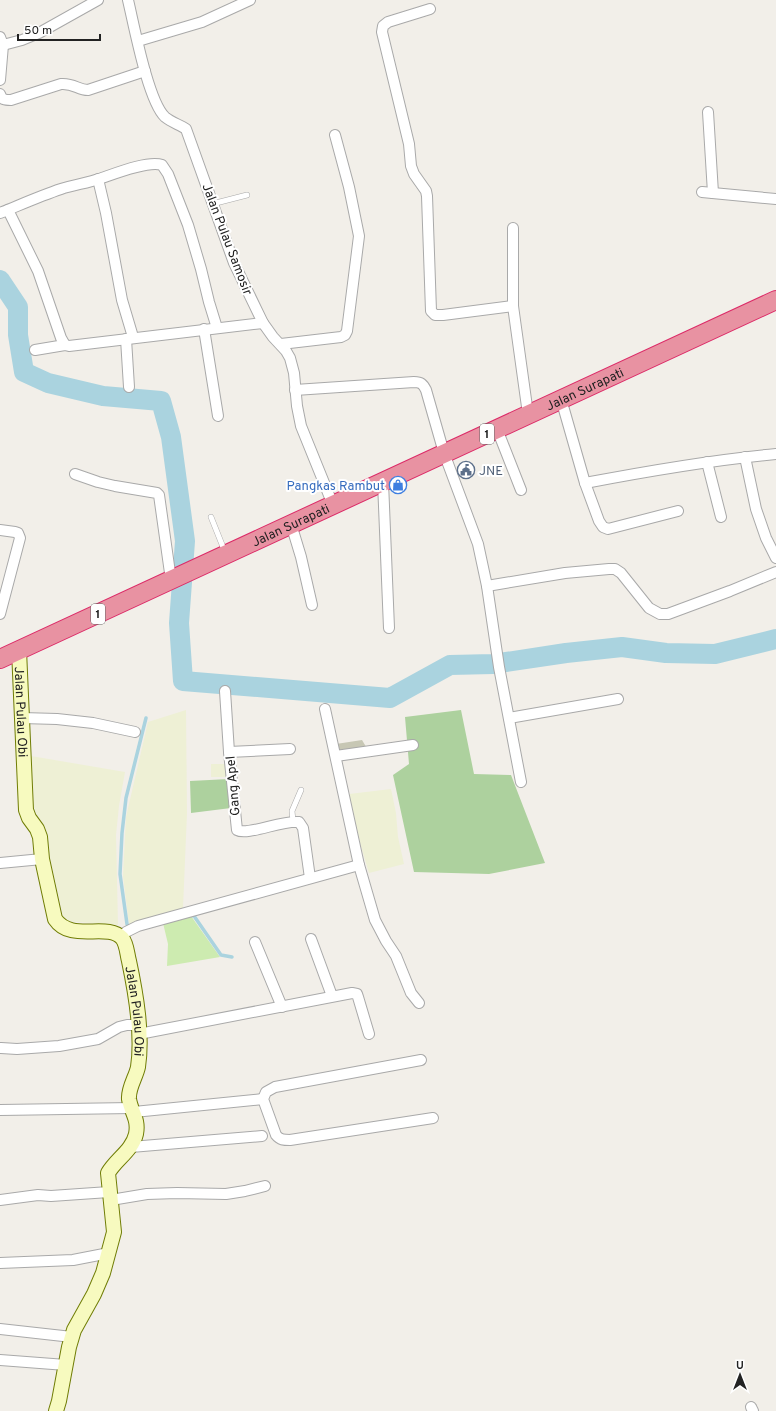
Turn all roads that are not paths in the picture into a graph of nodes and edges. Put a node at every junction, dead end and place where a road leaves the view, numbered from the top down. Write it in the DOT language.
graph roads {
  1 [pos="98,0"];
  2 [pos="128,0"];
  3 [pos="250,0"];
  4 [pos="430,8"];
  5 [pos="2,41"];
  6 [pos="138,41"];
  7 [pos="145,71"];
  8 [pos="0,80"];
  9 [pos="0,94"];
  10 [pos="708,112"];
  11 [pos="335,135"];
  12 [pos="98,179"];
  13 [pos="702,192"];
  14 [pos="713,193"];
  15 [pos="247,195"];
  16 [pos="776,199"];
  17 [pos="212,204"];
  18 [pos="4,211"];
  19 [pos="513,228"];
  20 [pos="776,300"];
  21 [pos="513,306"];
  22 [pos="263,323"];
  23 [pos="217,328"];
  24 [pos="204,330"];
  25 [pos="130,338"];
  26 [pos="281,344"];
  27 [pos="65,345"];
  28 [pos="35,350"];
  29 [pos="129,387"];
  30 [pos="295,390"];
  31 [pos="560,399"];
  32 [pos="528,414"];
  33 [pos="218,416"];
  34 [pos="497,429"];
  35 [pos="444,454"];
  36 [pos="776,454"];
  37 [pos="745,457"];
  38 [pos="707,462"];
  39 [pos="75,474"];
  40 [pos="383,482"];
  41 [pos="585,483"];
  42 [pos="522,490"];
  43 [pos="333,505"];
  44 [pos="678,511"];
  45 [pos="721,517"];
  46 [pos="211,518"];
  47 [pos="291,524"];
  48 [pos="0,530"];
  49 [pos="226,554"];
  50 [pos="776,558"];
  51 [pos="776,572"];
  52 [pos="174,579"];
  53 [pos="487,586"];
  54 [pos="312,605"];
  55 [pos="0,614"];
  56 [pos="389,628"];
  57 [pos="19,650"];
  58 [pos="0,659"];
  59 [pos="226,691"];
  60 [pos="618,699"];
  61 [pos="325,709"];
  62 [pos="22,718"];
  63 [pos="510,718"];
  64 [pos="135,732"];
  65 [pos="413,745"];
  66 [pos="290,749"];
  67 [pos="229,752"];
  68 [pos="336,756"];
  69 [pos="521,782"];
  70 [pos="301,790"];
  71 [pos="292,821"];
  72 [pos="42,859"];
  73 [pos="0,863"];
  74 [pos="359,865"];
  75 [pos="310,878"];
  76 [pos="127,933"];
  77 [pos="311,939"];
  78 [pos="255,942"];
  79 [pos="332,996"];
  80 [pos="419,1003"];
  81 [pos="282,1007"];
  82 [pos="139,1029"];
  83 [pos="369,1034"];
  84 [pos="1,1048"];
  85 [pos="421,1060"];
  86 [pos="263,1100"];
  87 [pos="0,1110"];
  88 [pos="133,1110"];
  89 [pos="433,1118"];
  90 [pos="262,1136"];
  91 [pos="131,1148"];
  92 [pos="265,1186"];
  93 [pos="110,1196"];
  94 [pos="0,1200"];
  95 [pos="109,1253"];
  96 [pos="0,1263"];
  97 [pos="0,1329"];
  98 [pos="72,1337"];
  99 [pos="0,1360"];
  100 [pos="66,1365"];
  101 [pos="56,1411"];
  1 -- 5 [label="street"];
  2 -- 6 [label="street, Jalan Pulau Samosir"];
  3 -- 6 [label="street"];
  4 -- 21 [label="street"];
  5 -- 8 [label="street"];
  6 -- 7 [label="street, Jalan Pulau Samosir"];
  7 -- 9 [label="street"];
  7 -- 17 [label="street, Jalan Pulau Samosir"];
  10 -- 14 [label="street"];
  11 -- 26 [label="street"];
  12 -- 18 [label="street"];
  12 -- 23 [label="street"];
  12 -- 25 [label="street"];
  13 -- 14 [label="street"];
  14 -- 16 [label="street"];
  15 -- 17 [label="lane"];
  17 -- 22 [label="street, Jalan Pulau Samosir"];
  18 -- 27 [label="street"];
  19 -- 21 [label="street"];
  20 -- 31 [label="highway, Jalan Surapati / 1"];
  21 -- 32 [label="street"];
  22 -- 23 [label="street"];
  22 -- 26 [label="street, Jalan Pulau Samosir"];
  23 -- 24 [label="street"];
  24 -- 25 [label="street"];
  24 -- 33 [label="street"];
  25 -- 27 [label="street"];
  25 -- 29 [label="street"];
  26 -- 30 [label="street, Jalan Pulau Samosir"];
  27 -- 28 [label="street"];
  30 -- 35 [label="street"];
  30 -- 43 [label="street, Jalan Pulau Samosir"];
  31 -- 32 [label="highway, Jalan Surapati / 1"];
  31 -- 41 [label="street"];
  32 -- 34 [label="highway, Jalan Surapati / 1"];
  34 -- 35 [label="highway, Jalan Surapati / 1"];
  34 -- 42 [label="street"];
  35 -- 40 [label="highway, Jalan Surapati / 1"];
  35 -- 53 [label="street"];
  36 -- 37 [label="street"];
  37 -- 38 [label="street"];
  37 -- 50 [label="street"];
  38 -- 41 [label="street"];
  38 -- 45 [label="street"];
  39 -- 52 [label="street"];
  40 -- 43 [label="highway, Jalan Surapati / 1"];
  40 -- 56 [label="street"];
  41 -- 44 [label="street"];
  43 -- 47 [label="highway, Jalan Surapati / 1"];
  46 -- 49 [label="lane"];
  47 -- 49 [label="highway, Jalan Surapati / 1"];
  47 -- 54 [label="street"];
  48 -- 55 [label="street"];
  49 -- 52 [label="highway, Jalan Surapati / 1"];
  51 -- 53 [label="street"];
  52 -- 57 [label="highway, Jalan Surapati / 1"];
  53 -- 63 [label="street"];
  57 -- 58 [label="highway, Jalan Surapati / 1"];
  57 -- 62 [label="street, Jalan Pulau Obi"];
  59 -- 67 [label="street, Gang Apel"];
  60 -- 63 [label="street"];
  61 -- 68 [label="street"];
  62 -- 64 [label="street"];
  62 -- 72 [label="street, Jalan Pulau Obi"];
  63 -- 69 [label="street"];
  65 -- 68 [label="street"];
  66 -- 67 [label="street"];
  67 -- 71 [label="street, Gang Apel"];
  68 -- 74 [label="street"];
  70 -- 71 [label="lane"];
  71 -- 75 [label="street"];
  72 -- 73 [label="street"];
  72 -- 76 [label="street, Jalan Pulau Obi"];
  74 -- 75 [label="street"];
  74 -- 80 [label="street"];
  75 -- 76 [label="street"];
  76 -- 82 [label="street, Jalan Pulau Obi"];
  77 -- 79 [label="street"];
  78 -- 81 [label="street"];
  79 -- 81 [label="street"];
  79 -- 83 [label="street"];
  81 -- 82 [label="street"];
  82 -- 84 [label="street"];
  82 -- 88 [label="street, Jalan Pulau Obi"];
  85 -- 86 [label="street"];
  86 -- 88 [label="street"];
  86 -- 89 [label="street"];
  87 -- 88 [label="street"];
  88 -- 91 [label="street, Jalan Pulau Obi"];
  90 -- 91 [label="street"];
  91 -- 93 [label="street, Jalan Pulau Obi"];
  92 -- 93 [label="street"];
  93 -- 94 [label="street"];
  93 -- 95 [label="street, Jalan Pulau Obi"];
  95 -- 96 [label="street"];
  95 -- 98 [label="street, Jalan Pulau Obi"];
  97 -- 98 [label="street"];
  98 -- 100 [label="street, Jalan Pulau Obi"];
  99 -- 100 [label="street"];
  100 -- 101 [label="street, Jalan Pulau Obi"];
}
